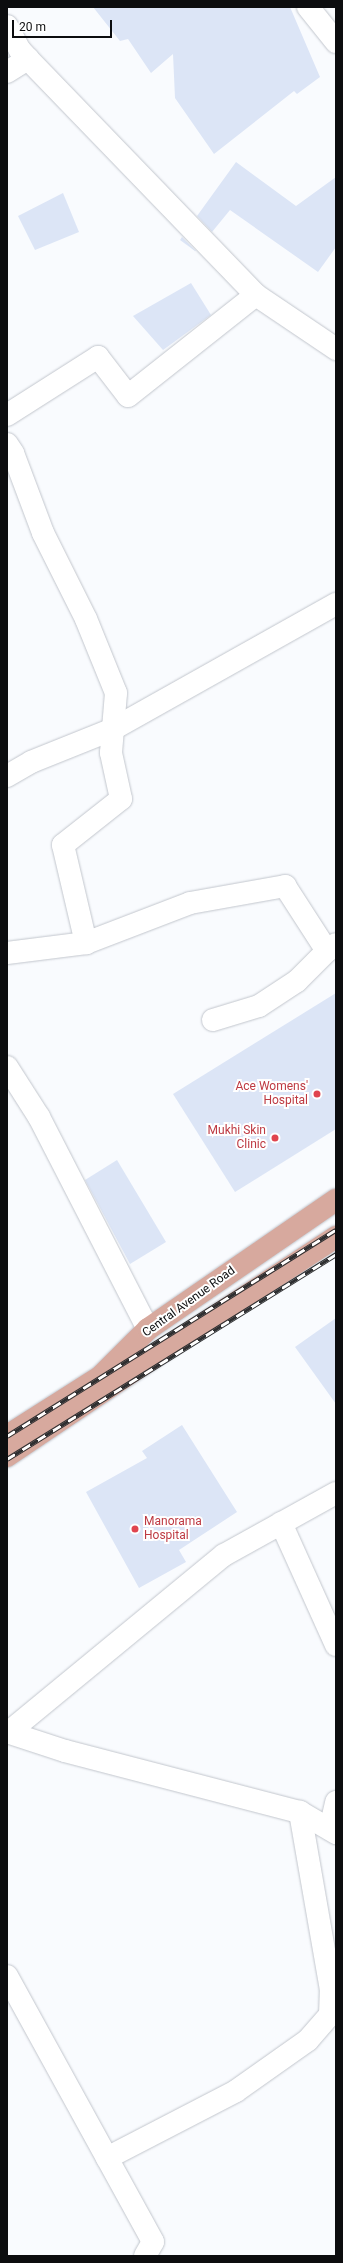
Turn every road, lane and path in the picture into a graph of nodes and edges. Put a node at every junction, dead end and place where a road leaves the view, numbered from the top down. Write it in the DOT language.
graph roads {
  1 [pos="308,7"];
  2 [pos="7,26"];
  3 [pos="336,42"];
  4 [pos="28,59"];
  5 [pos="7,72"];
  6 [pos="256,295"];
  7 [pos="336,349"];
  8 [pos="7,415"];
  9 [pos="7,444"];
  10 [pos="336,604"];
  11 [pos="113,729"];
  12 [pos="7,776"];
  13 [pos="86,942"];
  14 [pos="332,948"];
  15 [pos="7,953"];
  16 [pos="213,1020"];
  17 [pos="7,1067"];
  18 [pos="336,1200"];
  19 [pos="336,1237"];
  20 [pos="148,1330"];
  21 [pos="7,1436"];
  22 [pos="7,1456"];
  23 [pos="336,1493"];
  24 [pos="281,1523"];
  25 [pos="336,1645"];
  26 [pos="8,1732"];
  27 [pos="336,1802"];
  28 [pos="300,1812"];
  29 [pos="333,1831"];
  30 [pos="7,1976"];
  31 [pos="107,2158"];
  32 [pos="146,2256"];
  1 -- 3 [label="street"];
  2 -- 4 [label="street"];
  4 -- 5 [label="street"];
  4 -- 6 [label="street"];
  6 -- 7 [label="street"];
  6 -- 8 [label="street"];
  9 -- 11 [label="street"];
  10 -- 11 [label="street"];
  11 -- 12 [label="street"];
  11 -- 13 [label="street"];
  13 -- 14 [label="street"];
  13 -- 15 [label="street"];
  14 -- 16 [label="street"];
  17 -- 20 [label="street"];
  18 -- 20 [label="main road, Central Avenue Road"];
  19 -- 22 [label="main road"];
  20 -- 21 [label="main road, Central Avenue Road"];
  23 -- 24 [label="street"];
  24 -- 25 [label="street"];
  24 -- 26 [label="street"];
  26 -- 28 [label="street"];
  27 -- 29 [label="street"];
  28 -- 29 [label="street"];
  28 -- 31 [label="street"];
  30 -- 31 [label="street"];
  31 -- 32 [label="street"];
}
